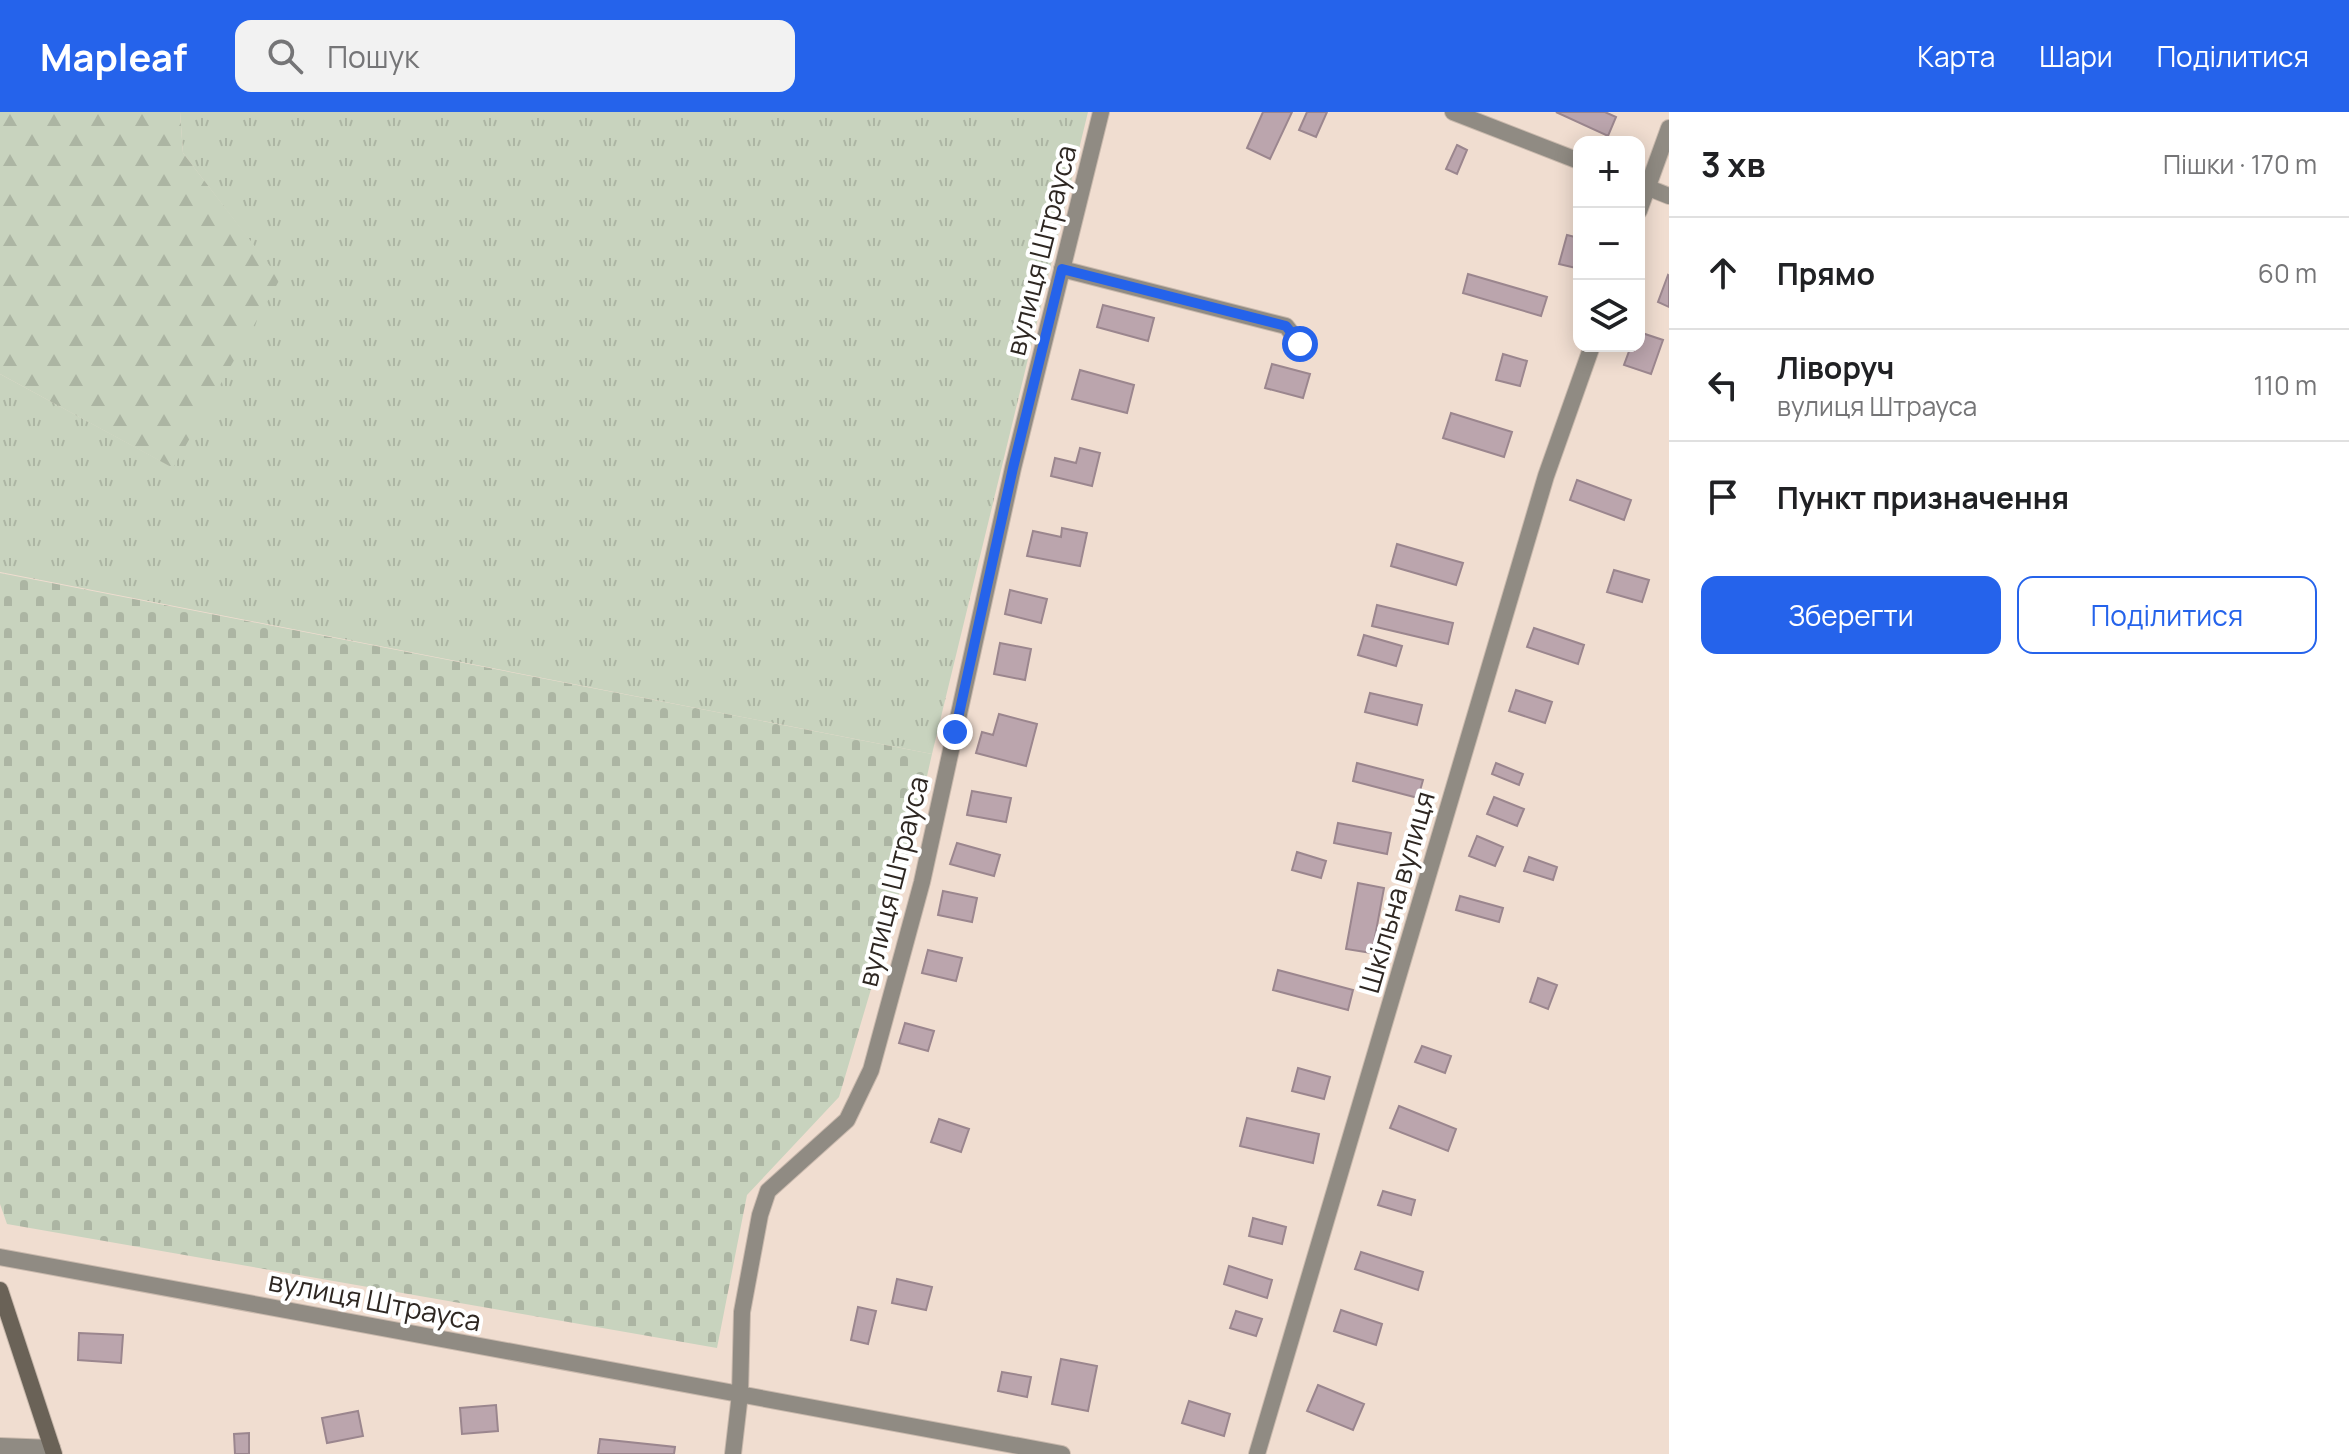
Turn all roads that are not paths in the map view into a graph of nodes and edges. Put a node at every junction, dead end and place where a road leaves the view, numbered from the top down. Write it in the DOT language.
graph roads {
  1 [pos="1101,112"];
  2 [pos="1453,112"];
  3 [pos="1669,128"];
  4 [pos="1573,159"];
  5 [pos="1645,182"];
  6 [pos="1645,187"];
  7 [pos="1669,196"];
  8 [pos="1062,269"];
  9 [pos="1300,344"];
  10 [pos="1590,352"];
  11 [pos="0,1257"];
  12 [pos="0,1290"];
  13 [pos="740,1394"];
  14 [pos="0,1446"];
  15 [pos="53,1451"];
  16 [pos="733,1454"];
  17 [pos="1062,1454"];
  18 [pos="1257,1454"];
  1 -- 8 [label="street, вулиця Штрауса"];
  2 -- 4 [label="street"];
  3 -- 5 [label="street"];
  6 -- 7 [label="street"];
  8 -- 9 [label="street"];
  8 -- 13 [label="street, вулиця Штрауса"];
  10 -- 18 [label="street, Шкільна вулиця"];
  11 -- 13 [label="street, вулиця Штрауса"];
  12 -- 15 [label="main road"];
  13 -- 16 [label="street"];
  13 -- 17 [label="street, вулиця Штрауса"];
  14 -- 15 [label="street"];
}
